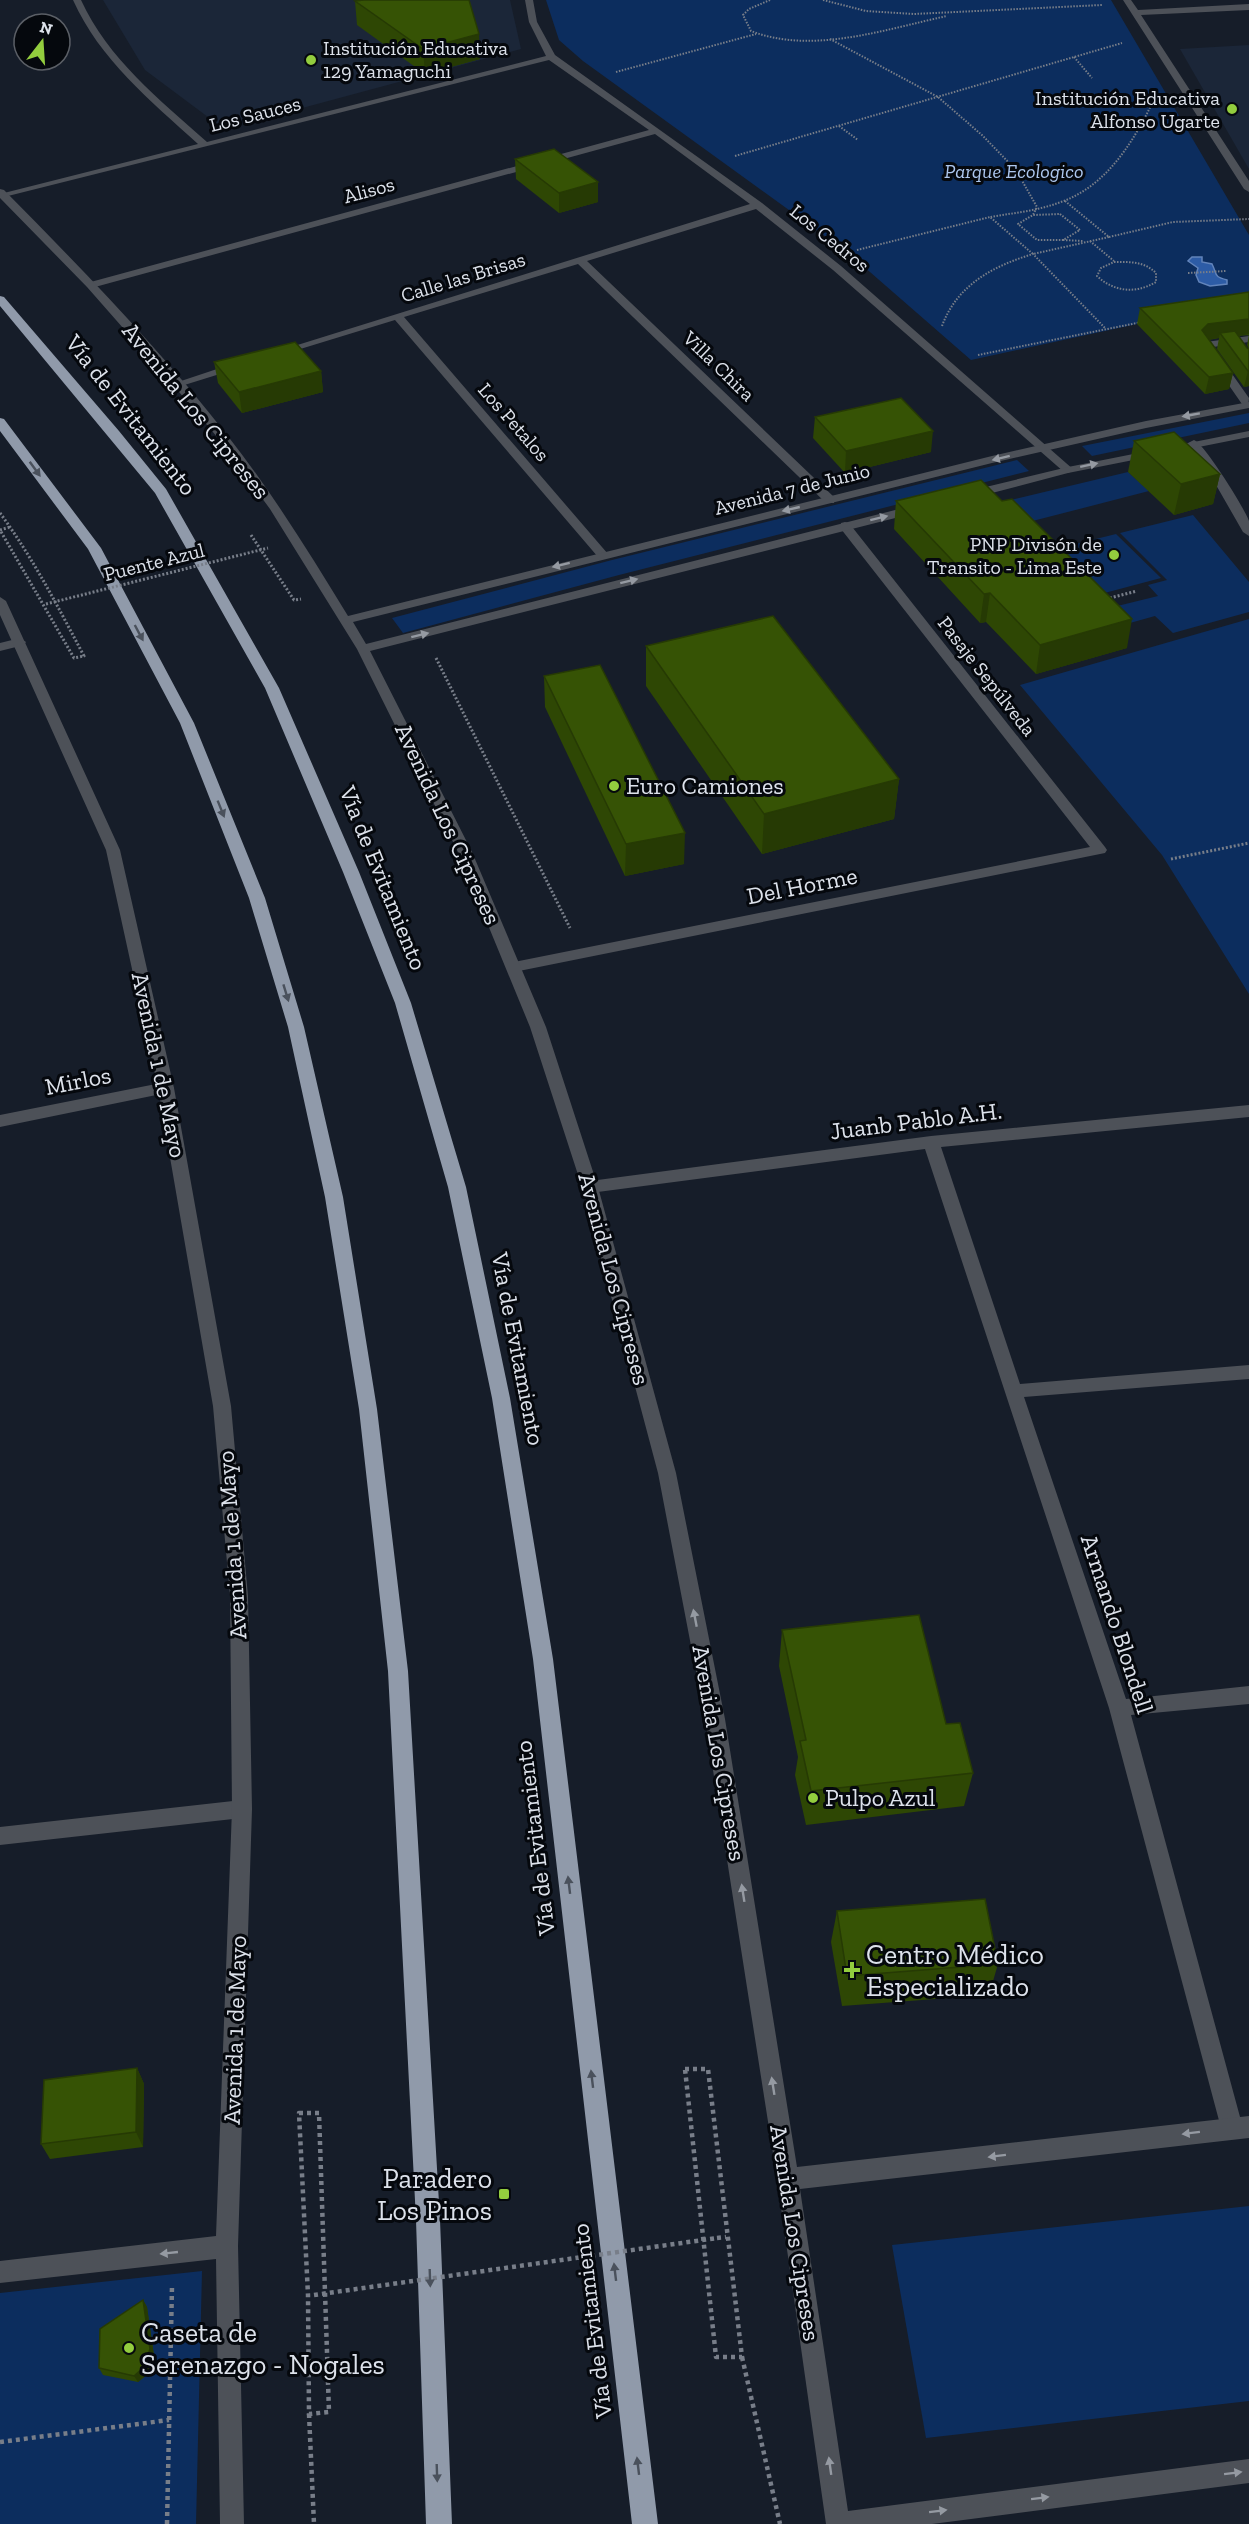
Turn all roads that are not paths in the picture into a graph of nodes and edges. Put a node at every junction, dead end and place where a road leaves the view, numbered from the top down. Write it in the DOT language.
graph roads {
  1 [pos="77,0"];
  2 [pos="529,0"];
  3 [pos="1131,6"];
  4 [pos="1249,7"];
  5 [pos="550,57"];
  6 [pos="657,131"];
  7 [pos="205,145"];
  8 [pos="1249,189"];
  9 [pos="2,194"];
  10 [pos="758,205"];
  11 [pos="580,260"];
  12 [pos="91,285"];
  13 [pos="0,299"];
  14 [pos="397,316"];
  15 [pos="1249,339"];
  16 [pos="266,357"];
  17 [pos="244,363"];
  18 [pos="178,384"];
  19 [pos="1249,405"];
  20 [pos="0,422"];
  21 [pos="1249,434"];
  22 [pos="1194,443"];
  23 [pos="1042,447"];
  24 [pos="1068,470"];
  25 [pos="959,498"];
  26 [pos="830,500"];
  27 [pos="925,506"];
  28 [pos="845,526"];
  29 [pos="1249,532"];
  30 [pos="602,554"];
  31 [pos="0,600"];
  32 [pos="346,620"];
  33 [pos="20,642"];
  34 [pos="0,647"];
  35 [pos="363,649"];
  36 [pos="1100,850"];
  37 [pos="514,967"];
  38 [pos="166,1088"];
  39 [pos="1249,1111"];
  40 [pos="0,1120"];
  41 [pos="931,1142"];
  42 [pos="590,1187"];
  43 [pos="1249,1372"];
  44 [pos="1014,1391"];
  45 [pos="1249,1695"];
  46 [pos="1119,1708"];
  47 [pos="242,1809"];
  48 [pos="0,1836"];
  49 [pos="1241,2128"];
  50 [pos="788,2179"];
  51 [pos="227,2246"];
  52 [pos="0,2272"];
  53 [pos="1249,2470"];
  54 [pos="232,2524"];
  55 [pos="439,2524"];
  56 [pos="645,2524"];
  57 [pos="838,2524"];
  1 -- 7 [label="street"];
  2 -- 5 [label="street"];
  3 -- 4 [label="street"];
  3 -- 8 [label="street"];
  5 -- 6 [label="street, Los Cedros"];
  5 -- 7 [label="street, Los Sauces"];
  6 -- 10 [label="street, Los Cedros"];
  6 -- 12 [label="street, Alisos"];
  7 -- 9 [label="street, Los Sauces"];
  9 -- 12 [label="street, Avenida Los Cipreses"];
  10 -- 11 [label="street, Calle las Brisas"];
  10 -- 23 [label="street, Los Cedros"];
  11 -- 14 [label="street, Calle las Brisas"];
  11 -- 26 [label="street, Villa Chira"];
  12 -- 18 [label="street, Avenida Los Cipreses"];
  56 -- 13 [label="highway, Vía de Evitamiento, one-way"];
  14 -- 16 [label="street, Calle las Brisas"];
  14 -- 30 [label="street, Los Petalos"];
  15 -- 19 [label="street"];
  17 -- 18 [label="street"];
  18 -- 32 [label="street, Avenida Los Cipreses"];
  19 -- 23 [label="street, Avenida 7 de Junio, one-way"];
  20 -- 55 [label="highway, one-way"];
  21 -- 22 [label="street"];
  24 -- 22 [label="street, one-way"];
  22 -- 29 [label="street"];
  23 -- 24 [label="street, Los Cedros"];
  23 -- 26 [label="street, Avenida 7 de Junio, one-way"];
  24 -- 25 [label="street"];
  26 -- 30 [label="street, Avenida 7 de Junio, one-way"];
  28 -- 27 [label="street, one-way"];
  35 -- 28 [label="street, one-way"];
  28 -- 36 [label="street, Pasaje Sepúlveda"];
  30 -- 32 [label="street, Avenida 7 de Junio, one-way"];
  31 -- 33 [label="street, Avenida 1 de Mayo"];
  32 -- 35 [label="street, Avenida Los Cipreses"];
  33 -- 34 [label="street"];
  33 -- 38 [label="street, Avenida 1 de Mayo"];
  35 -- 37 [label="street, Avenida Los Cipreses"];
  36 -- 37 [label="street, Del Horme"];
  37 -- 42 [label="street, Avenida Los Cipreses"];
  38 -- 40 [label="street, Mirlos"];
  38 -- 47 [label="street, Avenida 1 de Mayo"];
  39 -- 41 [label="street, Juanb Pablo A.H."];
  41 -- 42 [label="street, Juanb Pablo A.H."];
  41 -- 44 [label="street, Armando Blondell"];
  50 -- 42 [label="street, Avenida Los Cipreses, one-way"];
  43 -- 44 [label="street"];
  44 -- 46 [label="street, Armando Blondell"];
  45 -- 46 [label="street"];
  46 -- 49 [label="street, Armando Blondell"];
  47 -- 48 [label="street"];
  47 -- 51 [label="street, Avenida 1 de Mayo"];
  49 -- 50 [label="street, one-way"];
  57 -- 50 [label="street, Avenida Los Cipreses, one-way"];
  51 -- 52 [label="street, one-way"];
  51 -- 54 [label="street, Avenida 1 de Mayo"];
  57 -- 53 [label="street, one-way"];
}
